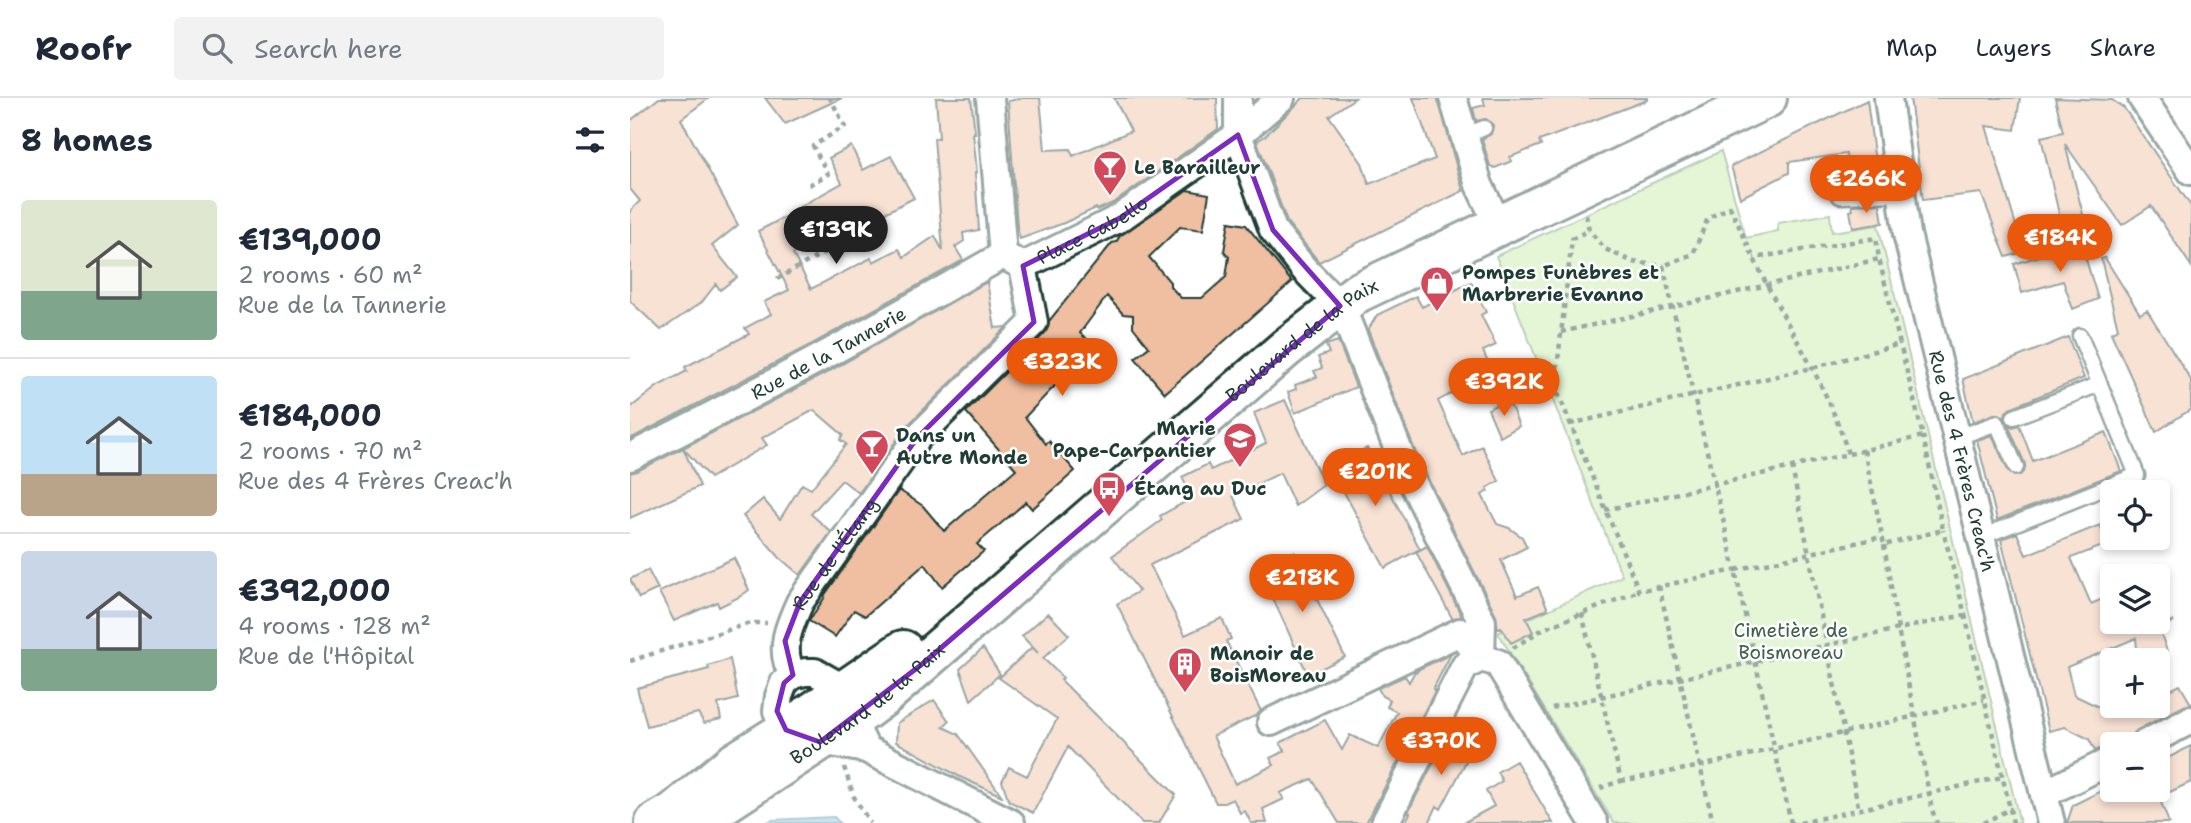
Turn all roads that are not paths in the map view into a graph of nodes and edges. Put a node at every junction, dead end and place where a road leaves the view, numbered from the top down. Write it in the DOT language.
graph roads {
  1 [pos="990,98"];
  2 [pos="1238,98"];
  3 [pos="1281,98"];
  4 [pos="1452,98"];
  5 [pos="1727,98"];
  6 [pos="1767,98"];
  7 [pos="1888,98"];
  8 [pos="2142,98"];
  9 [pos="1238,135"];
  10 [pos="2191,171"];
  11 [pos="1900,194"];
  12 [pos="1840,196"];
  13 [pos="1492,210"];
  14 [pos="1013,260"];
  15 [pos="1333,299"];
  16 [pos="1034,322"];
  17 [pos="2080,336"];
  18 [pos="2100,384"];
  19 [pos="2014,417"];
  20 [pos="1956,438"];
  21 [pos="630,457"];
  22 [pos="2011,469"];
  23 [pos="1981,537"];
  24 [pos="1481,658"];
  25 [pos="793,674"];
  26 [pos="2191,720"];
  27 [pos="853,721"];
  28 [pos="1271,722"];
  29 [pos="2168,732"];
  30 [pos="817,746"];
  31 [pos="2100,766"];
  32 [pos="2044,794"];
  33 [pos="655,823"];
  34 [pos="695,823"];
  35 [pos="1011,823"];
  36 [pos="1385,823"];
  37 [pos="1594,823"];
  38 [pos="2051,823"];
  1 -- 14 [label="street"];
  2 -- 9 [label="street"];
  3 -- 9 [label="street, Place Cabello"];
  4 -- 13 [label="street"];
  5 -- 13 [label="main road, Boulevard de la Paix"];
  6 -- 15 [label="main road, Boulevard de la Paix"];
  7 -- 11 [label="street, Rue des 4 Frères Creac'h"];
  8 -- 10 [label="street"];
  9 -- 14 [label="street, Place Cabello"];
  9 -- 15 [label="street"];
  11 -- 12 [label="lane"];
  11 -- 20 [label="street, Rue des 4 Frères Creac'h"];
  13 -- 15 [label="main road, Boulevard de la Paix"];
  14 -- 16 [label="street, Place Cabello"];
  14 -- 21 [label="street, Rue de la Tannerie"];
  15 -- 24 [label="street"];
  15 -- 27 [label="main road, Boulevard de la Paix"];
  16 -- 25 [label="street, Rue de l'Étang"];
  17 -- 18 [label="lane"];
  18 -- 19 [label="lane"];
  18 -- 23 [label="lane"];
  20 -- 22 [label="lane"];
  20 -- 23 [label="street, Rue des 4 Frères Creac'h"];
  23 -- 32 [label="street, Rue des 4 Frères Creac'h"];
  24 -- 28 [label="street"];
  24 -- 36 [label="street"];
  24 -- 37 [label="street"];
  25 -- 27 [label="street"];
  25 -- 30 [label="street"];
  26 -- 29 [label="street"];
  27 -- 30 [label="main road, Boulevard de la Paix"];
  27 -- 35 [label="street"];
  30 -- 33 [label="main road, Boulevard de la Paix"];
  30 -- 34 [label="main road, Boulevard de la Paix"];
  31 -- 32 [label="street"];
  32 -- 38 [label="street, Rue des 4 Frères Creac'h"];
}
